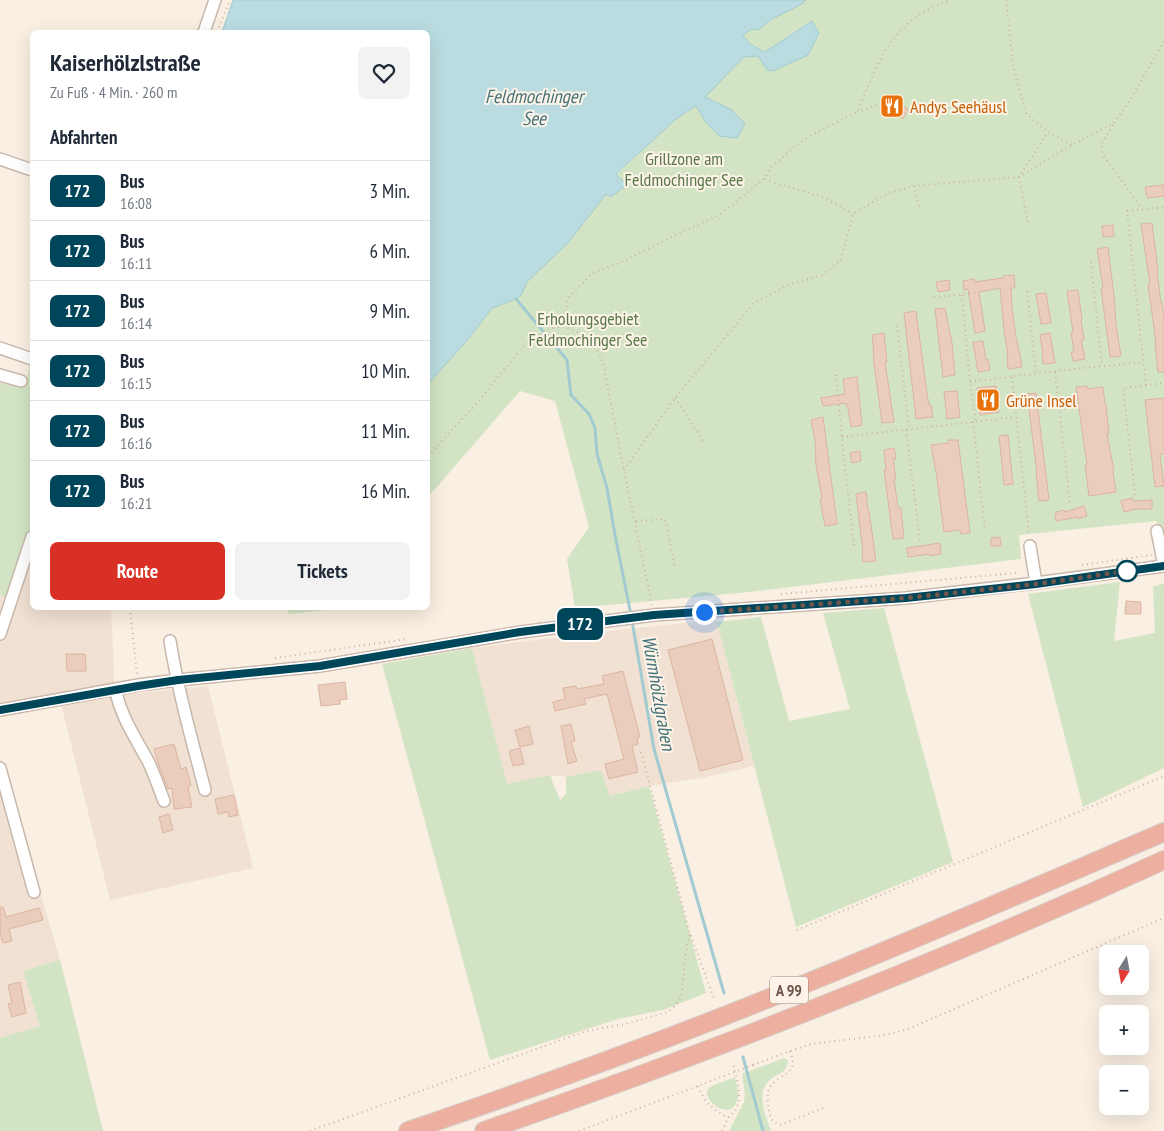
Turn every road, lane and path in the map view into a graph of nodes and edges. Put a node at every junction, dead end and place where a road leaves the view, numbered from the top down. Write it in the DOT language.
graph roads {
  1 [pos="216,0"];
  2 [pos="230,0"];
  3 [pos="950,0"];
  4 [pos="1006,0"];
  5 [pos="205,30"];
  6 [pos="218,30"];
  7 [pos="1164,42"];
  8 [pos="890,100"];
  9 [pos="857,112"];
  10 [pos="1114,123"];
  11 [pos="1048,132"];
  12 [pos="1072,145"];
  13 [pos="0,159"];
  14 [pos="30,169"];
  15 [pos="1019,176"];
  16 [pos="765,178"];
  17 [pos="914,186"];
  18 [pos="1164,207"];
  19 [pos="1142,209"];
  20 [pos="920,211"];
  21 [pos="852,214"];
  22 [pos="1028,222"];
  23 [pos="1090,262"];
  24 [pos="1027,291"];
  25 [pos="976,294"];
  26 [pos="962,295"];
  27 [pos="934,297"];
  28 [pos="563,326"];
  29 [pos="897,326"];
  30 [pos="0,348"];
  31 [pos="30,358"];
  32 [pos="1144,362"];
  33 [pos="1102,366"];
  34 [pos="1055,371"];
  35 [pos="1036,374"];
  36 [pos="0,375"];
  37 [pos="836,375"];
  38 [pos="1012,377"];
  39 [pos="20,382"];
  40 [pos="970,382"];
  41 [pos="1164,383"];
  42 [pos="1146,385"];
  43 [pos="675,398"];
  44 [pos="1016,417"];
  45 [pos="974,422"];
  46 [pos="908,430"];
  47 [pos="842,437"];
  48 [pos="704,442"];
  49 [pos="430,454"];
  50 [pos="624,470"];
  51 [pos="1135,495"];
  52 [pos="1070,504"];
  53 [pos="636,521"];
  54 [pos="1028,526"];
  55 [pos="985,529"];
  56 [pos="1157,531"];
  57 [pos="920,541"];
  58 [pos="30,543"];
  59 [pos="854,546"];
  60 [pos="1030,546"];
  61 [pos="1162,553"];
  62 [pos="1083,564"];
  63 [pos="1164,566"];
  64 [pos="675,567"];
  65 [pos="1034,572"];
  66 [pos="1036,584"];
  67 [pos="774,595"];
  68 [pos="130,610"];
  69 [pos="649,616"];
  70 [pos="0,634"];
  71 [pos="414,638"];
  72 [pos="170,641"];
  73 [pos="271,659"];
  74 [pos="178,680"];
  75 [pos="138,686"];
  76 [pos="115,689"];
  77 [pos="0,710"];
  78 [pos="641,752"];
  79 [pos="0,768"];
  80 [pos="1164,776"];
  81 [pos="205,790"];
  82 [pos="164,801"];
  83 [pos="1164,832"];
  84 [pos="1164,860"];
  85 [pos="34,892"];
  86 [pos="1164,918"];
  87 [pos="797,930"];
  88 [pos="690,934"];
  89 [pos="714,998"];
  90 [pos="790,1050"];
  91 [pos="733,1063"];
  92 [pos="698,1086"];
  93 [pos="826,1107"];
  94 [pos="728,1118"];
  95 [pos="310,1131"];
  96 [pos="408,1131"];
  97 [pos="484,1131"];
  98 [pos="579,1131"];
  99 [pos="722,1131"];
  1 -- 5 [label="street"];
  2 -- 6 [label="path"];
  3 -- 9 [label="path"];
  4 -- 11 [label="path"];
  7 -- 10 [label="path"];
  8 -- 9 [label="path"];
  9 -- 16 [label="path"];
  10 -- 12 [label="path"];
  10 -- 19 [label="path"];
  11 -- 12 [label="path"];
  11 -- 15 [label="path"];
  12 -- 15 [label="path"];
  13 -- 14 [label="street"];
  15 -- 17 [label="path"];
  15 -- 22 [label="path"];
  16 -- 21 [label="path"];
  16 -- 28 [label="path"];
  17 -- 20 [label="path"];
  17 -- 21 [label="path"];
  18 -- 19 [label="path"];
  19 -- 32 [label="path"];
  21 -- 43 [label="path"];
  23 -- 33 [label="path"];
  24 -- 35 [label="path"];
  25 -- 26 [label="path"];
  26 -- 27 [label="path"];
  26 -- 40 [label="path"];
  28 -- 49 [label="path"];
  28 -- 50 [label="path"];
  29 -- 46 [label="path"];
  30 -- 31 [label="street"];
  32 -- 33 [label="path"];
  32 -- 42 [label="path"];
  33 -- 34 [label="path"];
  34 -- 35 [label="path"];
  34 -- 52 [label="path"];
  35 -- 38 [label="path"];
  36 -- 39 [label="street"];
  37 -- 47 [label="path"];
  38 -- 40 [label="path"];
  38 -- 44 [label="path"];
  40 -- 45 [label="path"];
  41 -- 42 [label="path"];
  42 -- 51 [label="path"];
  43 -- 48 [label="path"];
  43 -- 50 [label="path"];
  44 -- 45 [label="path"];
  44 -- 54 [label="path"];
  45 -- 46 [label="path"];
  45 -- 55 [label="path"];
  46 -- 47 [label="path"];
  46 -- 57 [label="path"];
  47 -- 59 [label="path"];
  50 -- 53 [label="path"];
  53 -- 64 [label="path"];
  53 -- 69 [label="path"];
  56 -- 61 [label="street"];
  58 -- 70 [label="street"];
  60 -- 65 [label="street"];
  61 -- 62 [label="path"];
  61 -- 63 [label="street"];
  63 -- 66 [label="street"];
  65 -- 66 [label="street"];
  65 -- 67 [label="path"];
  66 -- 69 [label="street"];
  68 -- 75 [label="path"];
  69 -- 74 [label="street"];
  71 -- 73 [label="path"];
  72 -- 74 [label="street"];
  74 -- 75 [label="street"];
  74 -- 81 [label="street"];
  75 -- 76 [label="street"];
  76 -- 77 [label="street"];
  76 -- 82 [label="street"];
  78 -- 88 [label="path"];
  79 -- 85 [label="street"];
  80 -- 87 [label="path"];
  83 -- 96 [label="highway, A 99"];
  84 -- 97 [label="highway, A 99"];
  86 -- 90 [label="path"];
  88 -- 89 [label="path"];
  88 -- 95 [label="path"];
  90 -- 92 [label="path, bridge"];
  90 -- 93 [label="path"];
  91 -- 94 [label="path"];
  92 -- 94 [label="path"];
  92 -- 98 [label="path"];
  94 -- 99 [label="path"];
}
